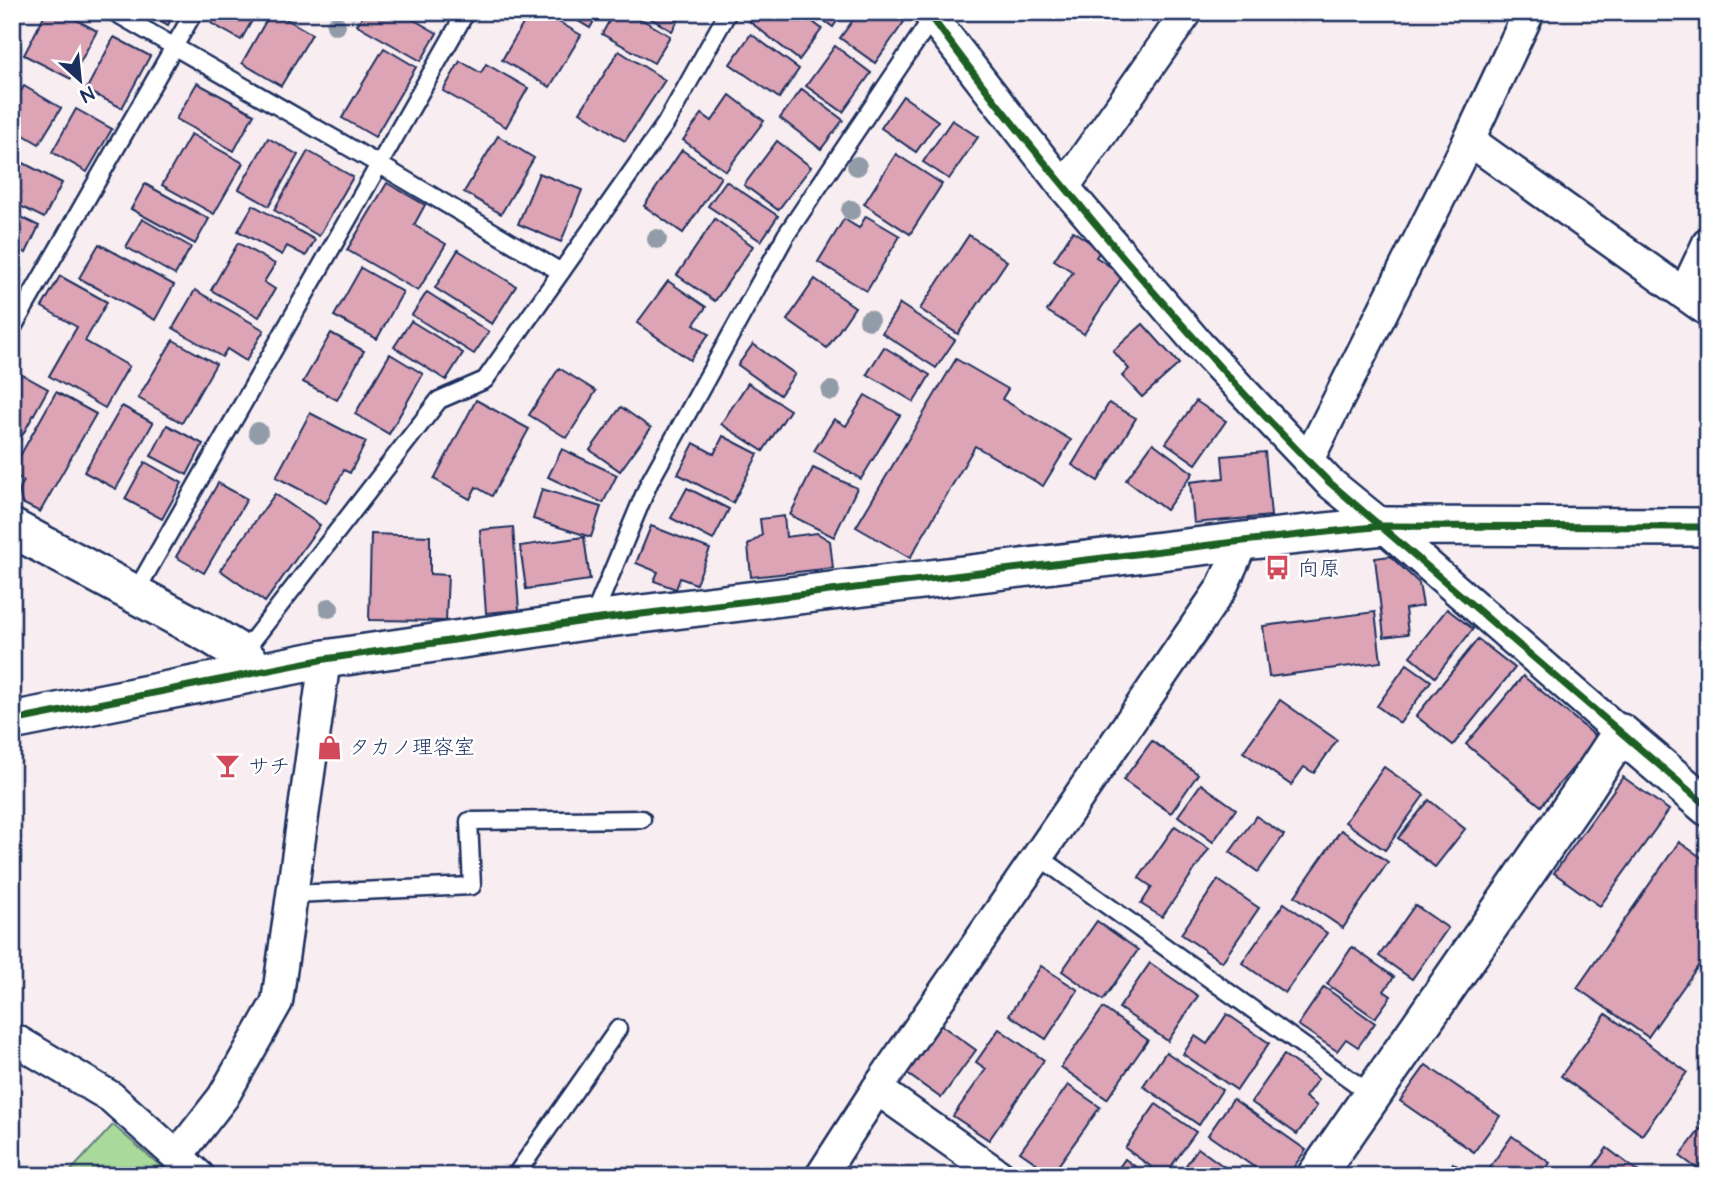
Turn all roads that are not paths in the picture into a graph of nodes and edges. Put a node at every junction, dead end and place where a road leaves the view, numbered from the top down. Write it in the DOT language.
graph roads {
  1 [pos="114,12"];
  2 [pos="194,12"];
  3 [pos="466,12"];
  4 [pos="728,12"];
  5 [pos="1187,12"];
  6 [pos="1528,12"];
  7 [pos="930,15"];
  8 [pos="174,46"];
  9 [pos="1469,140"];
  10 [pos="380,164"];
  11 [pos="1064,187"];
  12 [pos="1708,243"];
  13 [pos="561,272"];
  14 [pos="1684,294"];
  15 [pos="1708,311"];
  16 [pos="12,329"];
  17 [pos="1308,460"];
  18 [pos="1383,526"];
  19 [pos="1708,527"];
  20 [pos="12,528"];
  21 [pos="1243,541"];
  22 [pos="135,593"];
  23 [pos="592,620"];
  24 [pos="325,659"];
  25 [pos="250,663"];
  26 [pos="12,721"];
  27 [pos="1621,733"];
  28 [pos="1708,807"];
  29 [pos="642,820"];
  30 [pos="1038,856"];
  31 [pos="293,894"];
  32 [pos="618,1029"];
  33 [pos="12,1038"];
  34 [pos="877,1088"];
  35 [pos="1372,1095"];
  36 [pos="177,1156"];
  37 [pos="199,1176"];
  38 [pos="515,1176"];
  39 [pos="821,1176"];
  40 [pos="1000,1176"];
  41 [pos="1315,1176"];
  1 -- 8 [label="lane"];
  2 -- 8 [label="lane"];
  3 -- 10 [label="lane"];
  4 -- 13 [label="lane"];
  5 -- 11 [label="street"];
  6 -- 9 [label="street"];
  7 -- 11 [label="street"];
  7 -- 23 [label="lane"];
  8 -- 10 [label="lane"];
  8 -- 16 [label="lane"];
  9 -- 14 [label="street"];
  9 -- 17 [label="street"];
  10 -- 13 [label="lane"];
  10 -- 22 [label="lane"];
  11 -- 17 [label="street"];
  12 -- 14 [label="street"];
  13 -- 25 [label="lane"];
  14 -- 15 [label="street"];
  17 -- 18 [label="street"];
  18 -- 19 [label="street"];
  18 -- 21 [label="street"];
  18 -- 27 [label="street"];
  20 -- 22 [label="street"];
  21 -- 23 [label="street"];
  21 -- 30 [label="street"];
  22 -- 25 [label="street"];
  23 -- 24 [label="street"];
  24 -- 25 [label="street"];
  24 -- 31 [label="street"];
  25 -- 26 [label="street"];
  27 -- 28 [label="street"];
  27 -- 35 [label="street"];
  29 -- 31 [label="lane"];
  30 -- 34 [label="street"];
  30 -- 35 [label="lane"];
  31 -- 36 [label="street"];
  32 -- 38 [label="lane"];
  33 -- 36 [label="street"];
  34 -- 39 [label="street"];
  34 -- 40 [label="street"];
  35 -- 41 [label="street"];
  36 -- 37 [label="street"];
}
